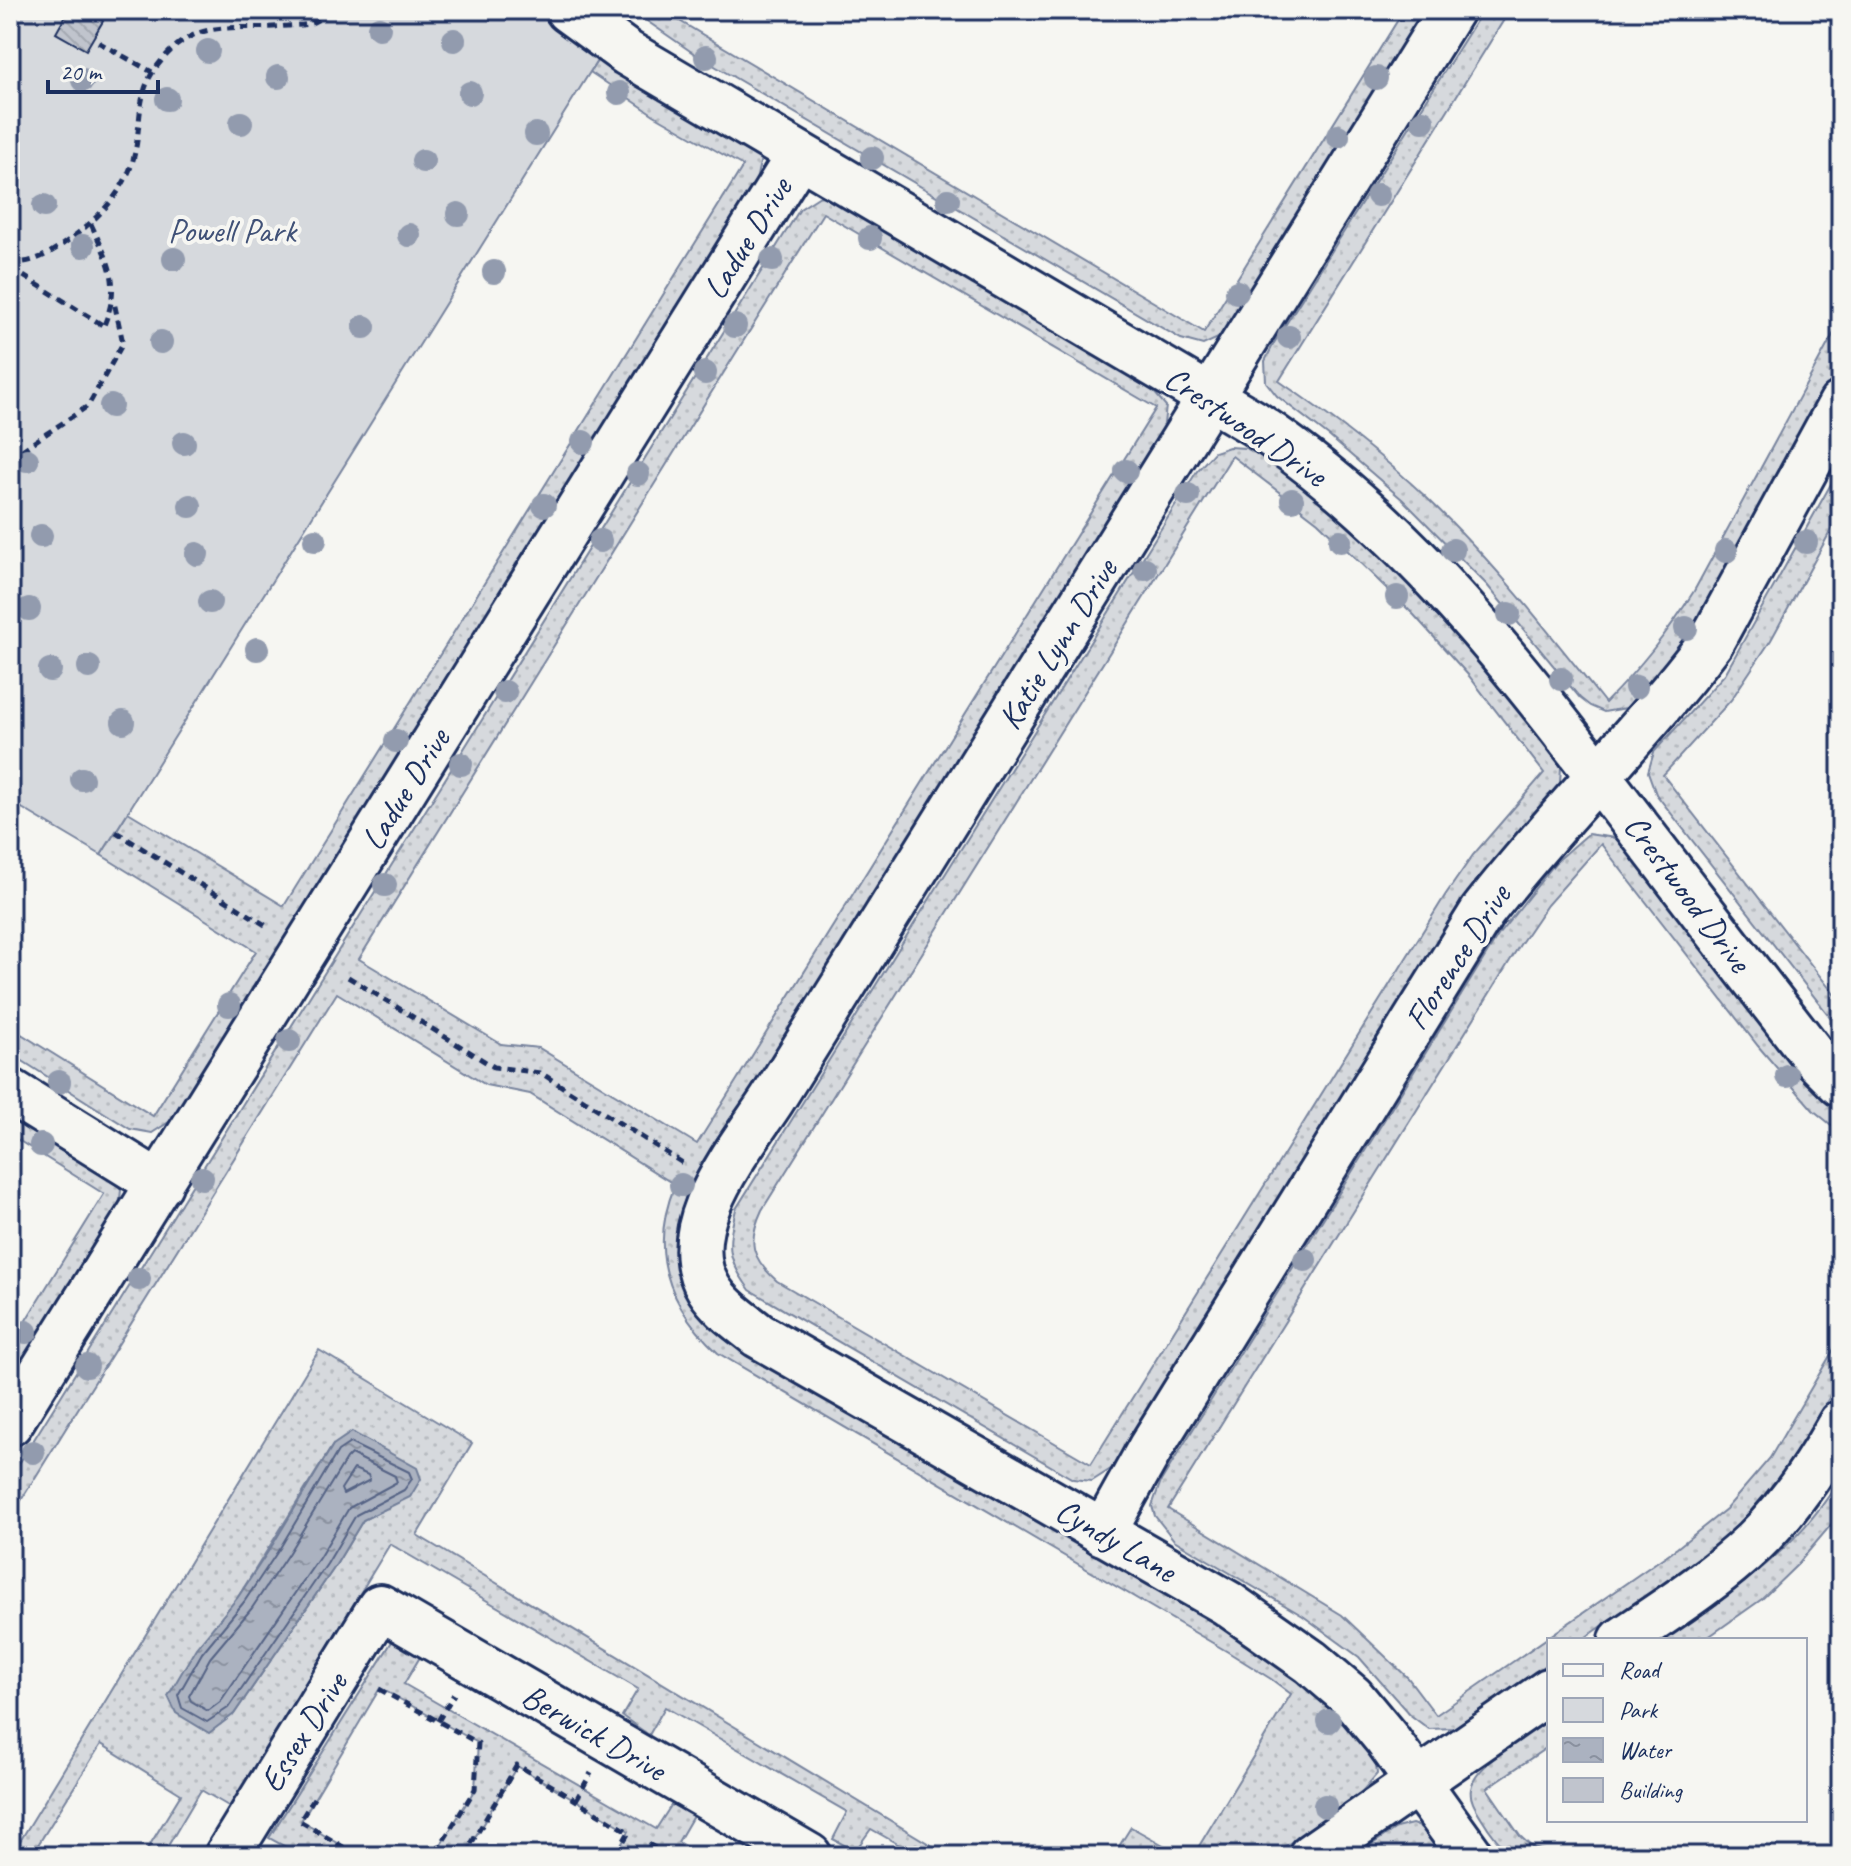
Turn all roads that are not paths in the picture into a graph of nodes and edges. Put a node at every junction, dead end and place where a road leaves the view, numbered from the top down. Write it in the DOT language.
graph roads {
  1 [pos="568,10"];
  2 [pos="1451,10"];
  3 [pos="799,155"];
  4 [pos="1210,398"];
  5 [pos="1841,404"];
  6 [pos="1599,776"];
  7 [pos="1841,1084"];
  8 [pos="10,1091"];
  9 [pos="160,1184"];
  10 [pos="708,1288"];
  11 [pos="10,1423"];
  12 [pos="1841,1423"];
  13 [pos="1103,1533"];
  14 [pos="380,1607"];
  15 [pos="1625,1638"];
  16 [pos="1547,1692"];
  17 [pos="1418,1782"];
  18 [pos="227,1856"];
  19 [pos="809,1856"];
  20 [pos="1311,1856"];
  21 [pos="1471,1856"];
  1 -- 3 [label="street, Crestwood Drive"];
  2 -- 4 [label="street, Katie Lynn Drive"];
  3 -- 4 [label="street, Crestwood Drive"];
  3 -- 9 [label="street, Ladue Drive"];
  4 -- 6 [label="street, Crestwood Drive"];
  4 -- 10 [label="street, Katie Lynn Drive"];
  5 -- 6 [label="street, Florence Drive"];
  6 -- 7 [label="street, Crestwood Drive"];
  6 -- 13 [label="street, Florence Drive"];
  8 -- 9 [label="street"];
  9 -- 11 [label="street, Ladue Drive"];
  10 -- 13 [label="street, Cyndy Lane"];
  12 -- 15 [label="street"];
  13 -- 17 [label="street, Cyndy Lane"];
  14 -- 18 [label="street, Essex Drive"];
  14 -- 19 [label="street, Berwick Drive"];
  16 -- 17 [label="street"];
  17 -- 20 [label="street"];
  17 -- 21 [label="street, Cyndy Lane"];
}
